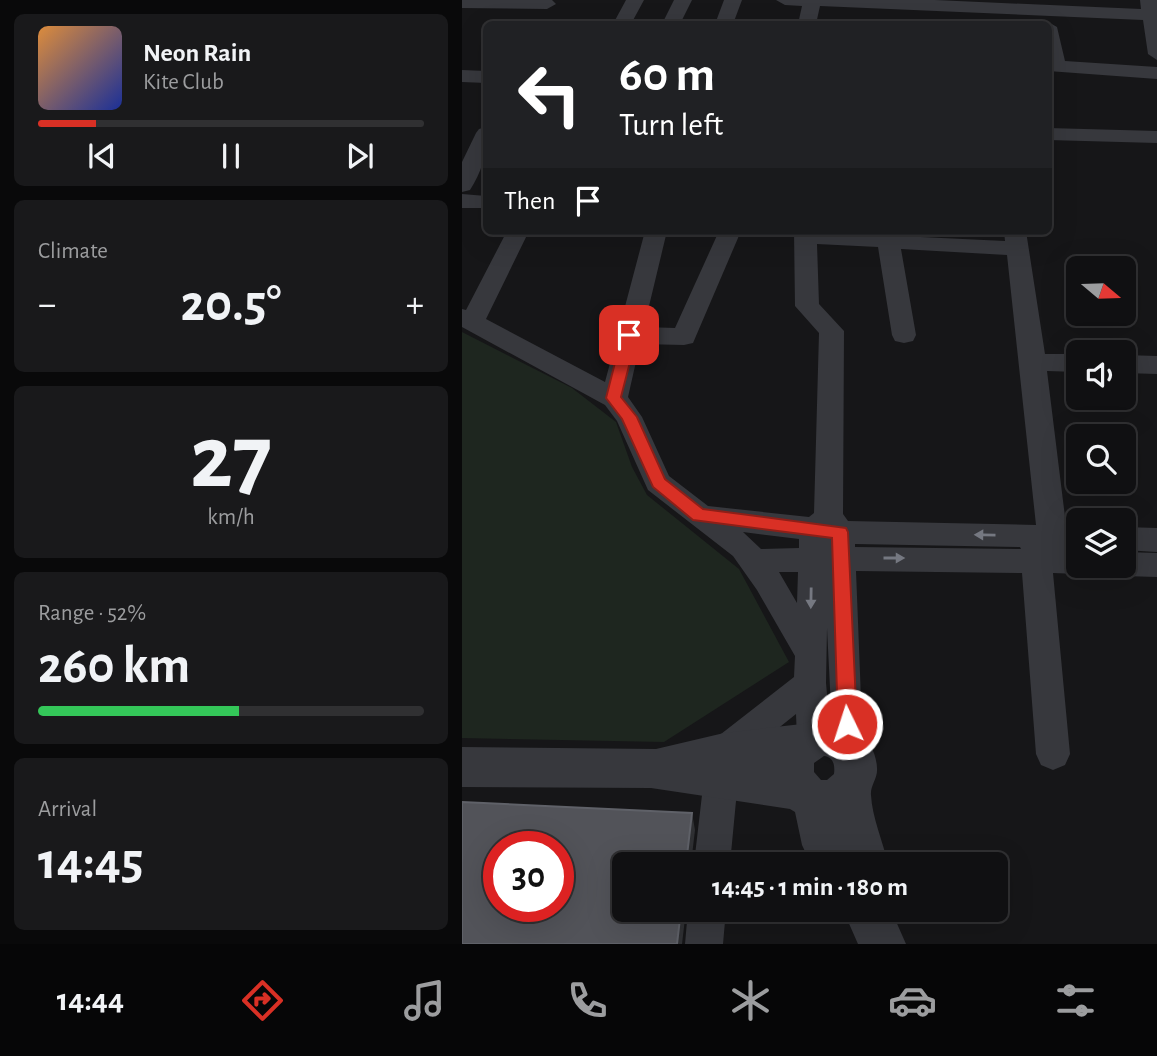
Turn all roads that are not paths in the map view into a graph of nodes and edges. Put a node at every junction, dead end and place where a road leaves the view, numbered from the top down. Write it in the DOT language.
graph roads {
  1 [pos="635,0"];
  2 [pos="683,0"];
  3 [pos="733,0"];
  4 [pos="785,0"];
  5 [pos="810,1"];
  6 [pos="548,2"];
  7 [pos="886,2"];
  8 [pos="462,3"];
  9 [pos="1152,10"];
  10 [pos="985,11"];
  11 [pos="1046,15"];
  12 [pos="539,21"];
  13 [pos="624,21"];
  14 [pos="672,21"];
  15 [pos="725,21"];
  16 [pos="807,21"];
  17 [pos="883,21"];
  18 [pos="1157,54"];
  19 [pos="1052,65"];
  20 [pos="1157,73"];
  21 [pos="462,76"];
  22 [pos="483,76"];
  23 [pos="1052,134"];
  24 [pos="1157,136"];
  25 [pos="483,140"];
  26 [pos="462,185"];
  27 [pos="462,201"];
  28 [pos="483,202"];
  29 [pos="516,235"];
  30 [pos="655,235"];
  31 [pos="728,235"];
  32 [pos="805,235"];
  33 [pos="826,235"];
  34 [pos="1016,240"];
  35 [pos="888,241"];
  36 [pos="467,319"];
  37 [pos="629,335"];
  38 [pos="904,335"];
  39 [pos="1033,362"];
  40 [pos="1066,363"];
  41 [pos="1136,364"];
  42 [pos="1157,365"];
  43 [pos="614,398"];
  44 [pos="699,515"];
  45 [pos="1136,539"];
  46 [pos="827,540"];
  47 [pos="1157,540"];
  48 [pos="1056,549"];
  49 [pos="752,561"];
  50 [pos="1136,564"];
  51 [pos="1157,565"];
  52 [pos="810,669"];
  53 [pos="823,744"];
  54 [pos="1053,754"];
  55 [pos="722,766"];
  56 [pos="462,767"];
  57 [pos="820,793"];
  58 [pos="713,852"];
  59 [pos="829,852"];
  60 [pos="857,852"];
  61 [pos="706,922"];
  62 [pos="872,922"];
  63 [pos="704,944"];
  64 [pos="882,944"];
  1 -- 13 [label="street"];
  2 -- 14 [label="street"];
  3 -- 15 [label="street"];
  4 -- 5 [label="street"];
  5 -- 7 [label="street"];
  5 -- 16 [label="street"];
  6 -- 8 [label="street"];
  6 -- 12 [label="street"];
  7 -- 10 [label="street"];
  7 -- 17 [label="street"];
  9 -- 11 [label="street"];
  9 -- 18 [label="street"];
  10 -- 11 [label="street"];
  19 -- 20 [label="street"];
  21 -- 22 [label="street"];
  23 -- 24 [label="street"];
  25 -- 26 [label="street"];
  27 -- 28 [label="street"];
  29 -- 36 [label="street"];
  30 -- 37 [label="street"];
  31 -- 37 [label="street"];
  32 -- 46 [label="street"];
  33 -- 35 [label="street"];
  34 -- 35 [label="street"];
  34 -- 39 [label="street"];
  35 -- 38 [label="street"];
  36 -- 43 [label="street"];
  37 -- 43 [label="street"];
  39 -- 40 [label="street"];
  39 -- 48 [label="street"];
  41 -- 42 [label="street"];
  43 -- 44 [label="street"];
  44 -- 46 [label="street"];
  44 -- 49 [label="street"];
  45 -- 47 [label="street"];
  46 -- 48 [label="street"];
  46 -- 49 [label="street"];
  46 -- 52 [label="street, one-way"];
  46 -- 53 [label="street"];
  48 -- 54 [label="street"];
  49 -- 52 [label="street"];
  50 -- 51 [label="street"];
  52 -- 53 [label="street"];
  52 -- 55 [label="street"];
  53 -- 55 [label="street"];
  53 -- 57 [label="street"];
  53 -- 57 [label="street"];
  55 -- 56 [label="street"];
  55 -- 57 [label="street"];
  55 -- 58 [label="street"];
  57 -- 59 [label="street"];
  57 -- 60 [label="street"];
  61 -- 63 [label="street"];
  62 -- 64 [label="street"];
}
